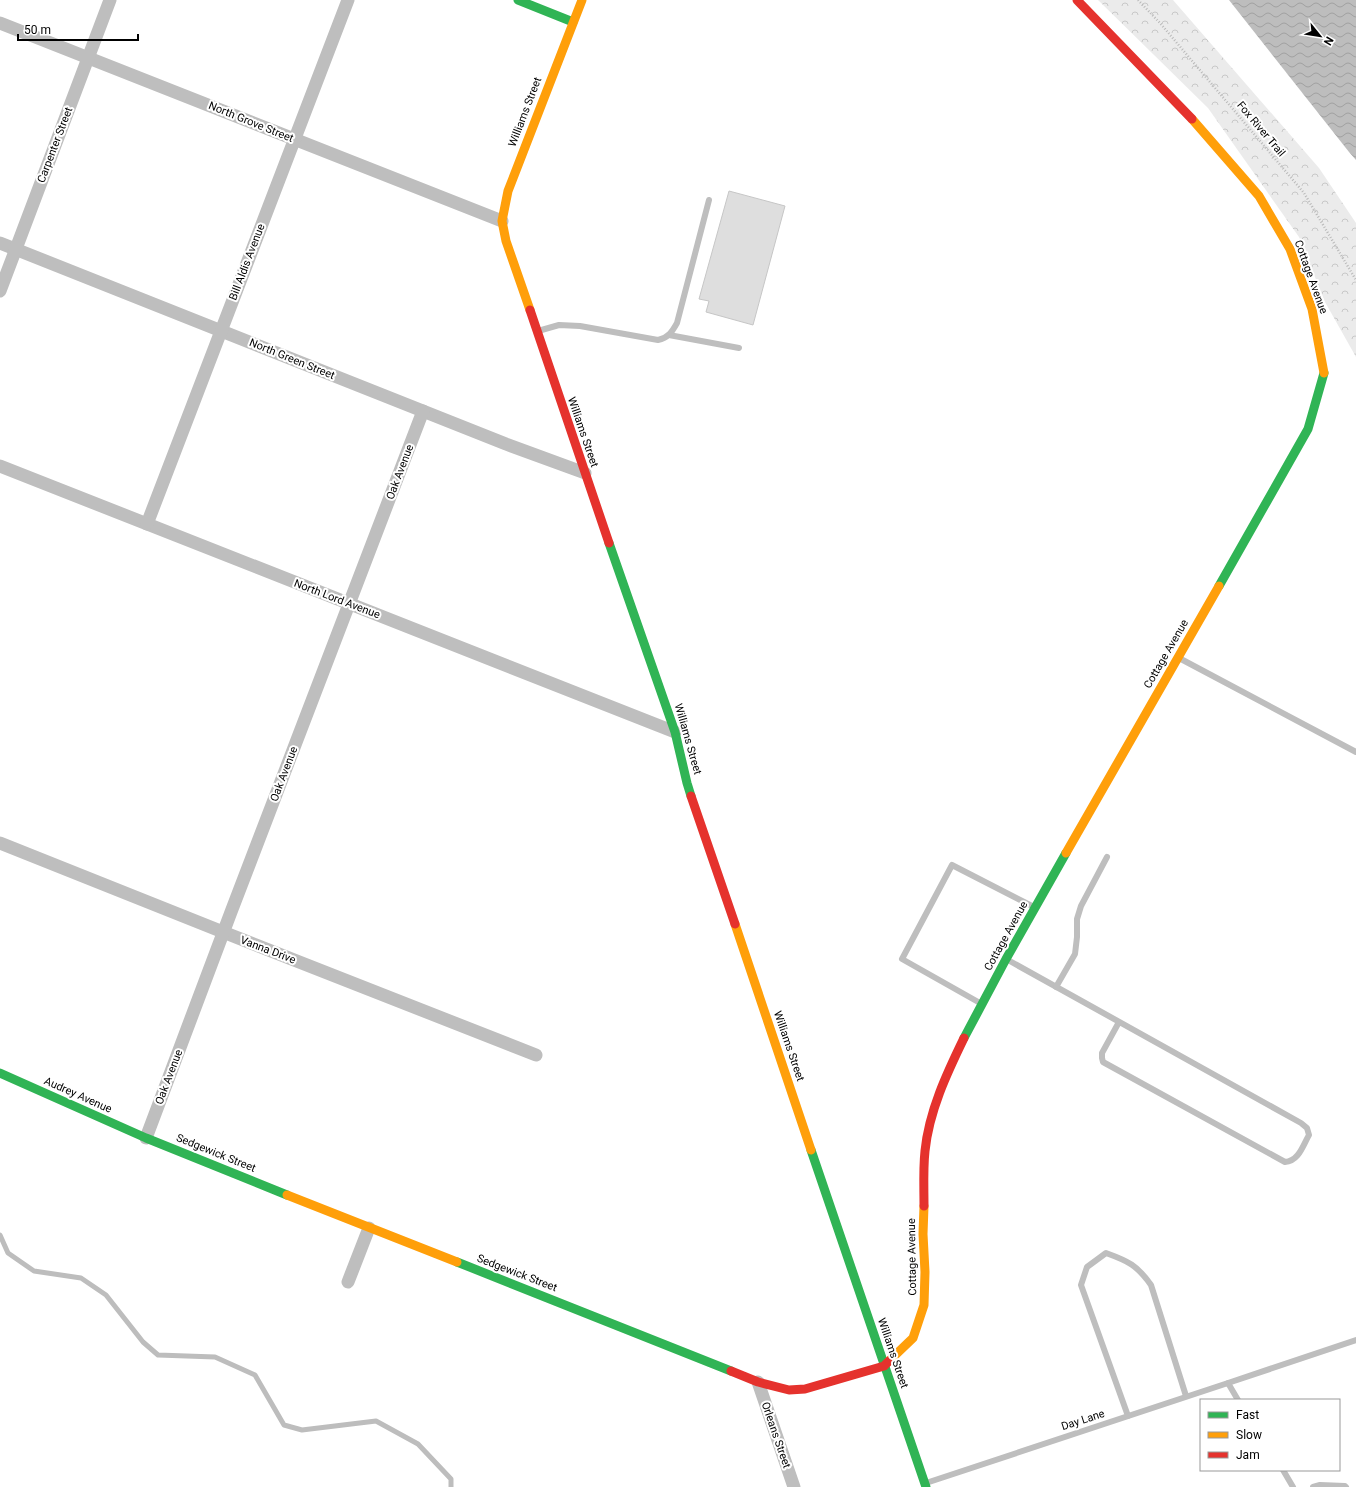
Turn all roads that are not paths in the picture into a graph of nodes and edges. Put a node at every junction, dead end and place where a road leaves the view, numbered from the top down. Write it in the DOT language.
graph roads {
  1 [pos="110,0"];
  2 [pos="348,0"];
  3 [pos="518,0"];
  4 [pos="582,0"];
  5 [pos="1077,0"];
  6 [pos="573,22"];
  7 [pos="0,23"];
  8 [pos="88,58"];
  9 [pos="294,140"];
  10 [pos="709,200"];
  11 [pos="502,221"];
  12 [pos="0,244"];
  13 [pos="15,250"];
  14 [pos="0,291"];
  15 [pos="221,330"];
  16 [pos="537,332"];
  17 [pos="669,335"];
  18 [pos="739,348"];
  19 [pos="424,411"];
  20 [pos="0,466"];
  21 [pos="584,473"];
  22 [pos="147,524"];
  23 [pos="349,604"];
  24 [pos="1178,658"];
  25 [pos="675,732"];
  26 [pos="1356,752"];
  27 [pos="0,843"];
  28 [pos="1107,857"];
  29 [pos="1035,908"];
  30 [pos="224,932"];
  31 [pos="1006,959"];
  32 [pos="1056,987"];
  33 [pos="982,1004"];
  34 [pos="1119,1022"];
  35 [pos="536,1055"];
  36 [pos="0,1073"];
  37 [pos="146,1138"];
  38 [pos="369,1228"];
  39 [pos="348,1282"];
  40 [pos="1356,1340"];
  41 [pos="884,1366"];
  42 [pos="758,1382"];
  43 [pos="1228,1383"];
  44 [pos="1186,1396"];
  45 [pos="1237,1399"];
  46 [pos="1128,1416"];
  47 [pos="1284,1471"];
  48 [pos="925,1485"];
  49 [pos="794,1487"];
  50 [pos="1293,1487"];
  51 [pos="1313,1487"];
  52 [pos="1346,1487"];
  1 -- 8 [label="street, Carpenter Street"];
  2 -- 9 [label="street, Bill Aldis Avenue"];
  3 -- 6 [label="street"];
  4 -- 6 [label="street, Williams Street"];
  5 -- 24 [label="street, Cottage Avenue"];
  6 -- 11 [label="street, Williams Street"];
  7 -- 8 [label="street, North Grove Street"];
  8 -- 9 [label="street, North Grove Street"];
  8 -- 13 [label="street, Carpenter Street"];
  9 -- 11 [label="street, North Grove Street"];
  9 -- 15 [label="street, Bill Aldis Avenue"];
  10 -- 17 [label="lane"];
  11 -- 16 [label="street, Williams Street"];
  12 -- 13 [label="street, North Green Street"];
  13 -- 14 [label="street, Carpenter Street"];
  13 -- 15 [label="street, North Green Street"];
  15 -- 19 [label="street, North Green Street"];
  15 -- 22 [label="street, Bill Aldis Avenue"];
  16 -- 17 [label="lane"];
  16 -- 21 [label="street, Williams Street"];
  17 -- 18 [label="lane"];
  19 -- 21 [label="street, North Green Street"];
  19 -- 23 [label="street, Oak Avenue"];
  20 -- 22 [label="street, North Lord Avenue"];
  21 -- 25 [label="street, Williams Street"];
  22 -- 23 [label="street, North Lord Avenue"];
  23 -- 25 [label="street, North Lord Avenue"];
  23 -- 30 [label="street, Oak Avenue"];
  24 -- 26 [label="lane"];
  24 -- 29 [label="street, Cottage Avenue"];
  25 -- 41 [label="street, Williams Street"];
  27 -- 30 [label="street, Vanna Drive"];
  28 -- 32 [label="lane"];
  29 -- 31 [label="street, Cottage Avenue"];
  29 -- 33 [label="lane"];
  30 -- 35 [label="street, Vanna Drive"];
  30 -- 37 [label="street, Oak Avenue"];
  31 -- 32 [label="lane"];
  31 -- 33 [label="street, Cottage Avenue"];
  32 -- 34 [label="lane"];
  33 -- 41 [label="street, Cottage Avenue"];
  34 -- 34 [label="lane"];
  36 -- 37 [label="street, Audrey Avenue"];
  37 -- 38 [label="street, Sedgewick Street"];
  38 -- 39 [label="street"];
  38 -- 42 [label="street, Sedgewick Street"];
  40 -- 43 [label="lane, Day Lane"];
  41 -- 42 [label="street, Sedgewick Street"];
  41 -- 48 [label="street, Williams Street"];
  42 -- 49 [label="street, Orleans Street"];
  43 -- 44 [label="lane, Day Lane"];
  43 -- 45 [label="lane"];
  44 -- 46 [label="lane, Day Lane"];
  44 -- 46 [label="lane"];
  46 -- 48 [label="lane, Day Lane"];
  47 -- 50 [label="lane"];
  51 -- 52 [label="lane"];
}
